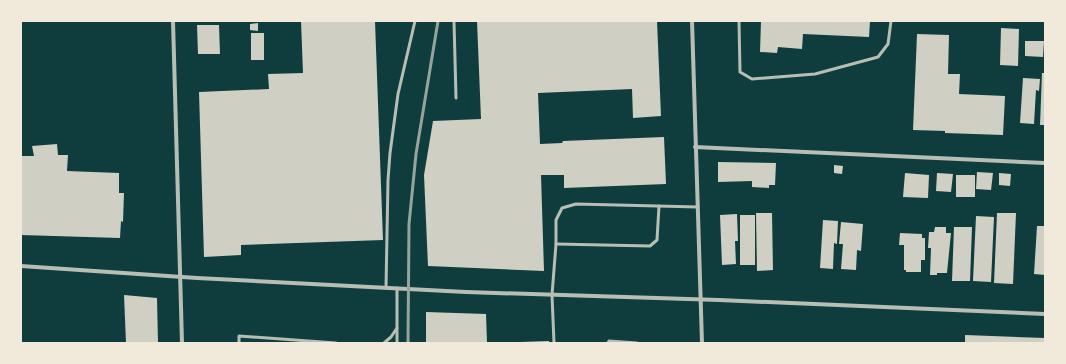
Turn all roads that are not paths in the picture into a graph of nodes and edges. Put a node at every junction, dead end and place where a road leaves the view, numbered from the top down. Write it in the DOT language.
graph roads {
  1 [pos="173,21"];
  2 [pos="415,21"];
  3 [pos="454,21"];
  4 [pos="692,21"];
  5 [pos="739,21"];
  6 [pos="891,21"];
  7 [pos="456,98"];
  8 [pos="695,147"];
  9 [pos="1045,163"];
  10 [pos="659,206"];
  11 [pos="698,207"];
  12 [pos="556,244"];
  13 [pos="21,266"];
  14 [pos="180,277"];
  15 [pos="386,288"];
  16 [pos="397,288"];
  17 [pos="552,295"];
  18 [pos="700,300"];
  19 [pos="1045,314"];
  20 [pos="397,328"];
  21 [pos="294,341"];
  22 [pos="182,343"];
  23 [pos="239,343"];
  24 [pos="336,343"];
  25 [pos="384,343"];
  26 [pos="397,343"];
  27 [pos="554,343"];
  28 [pos="608,343"];
  29 [pos="637,343"];
  30 [pos="702,343"];
  1 -- 14 [label="street"];
  2 -- 15 [label="lane"];
  3 -- 7 [label="lane"];
  4 -- 8 [label="street"];
  5 -- 6 [label="lane"];
  8 -- 9 [label="street"];
  8 -- 11 [label="street"];
  10 -- 11 [label="lane"];
  10 -- 12 [label="lane"];
  10 -- 12 [label="lane"];
  11 -- 18 [label="street"];
  12 -- 17 [label="lane"];
  13 -- 14 [label="street"];
  14 -- 15 [label="street"];
  14 -- 22 [label="street"];
  15 -- 16 [label="street"];
  16 -- 17 [label="street"];
  16 -- 20 [label="lane"];
  17 -- 18 [label="street"];
  17 -- 27 [label="lane"];
  18 -- 19 [label="street"];
  18 -- 30 [label="street"];
  20 -- 25 [label="lane"];
  20 -- 26 [label="lane"];
  21 -- 23 [label="lane"];
  21 -- 24 [label="lane"];
  28 -- 29 [label="lane"];
}
